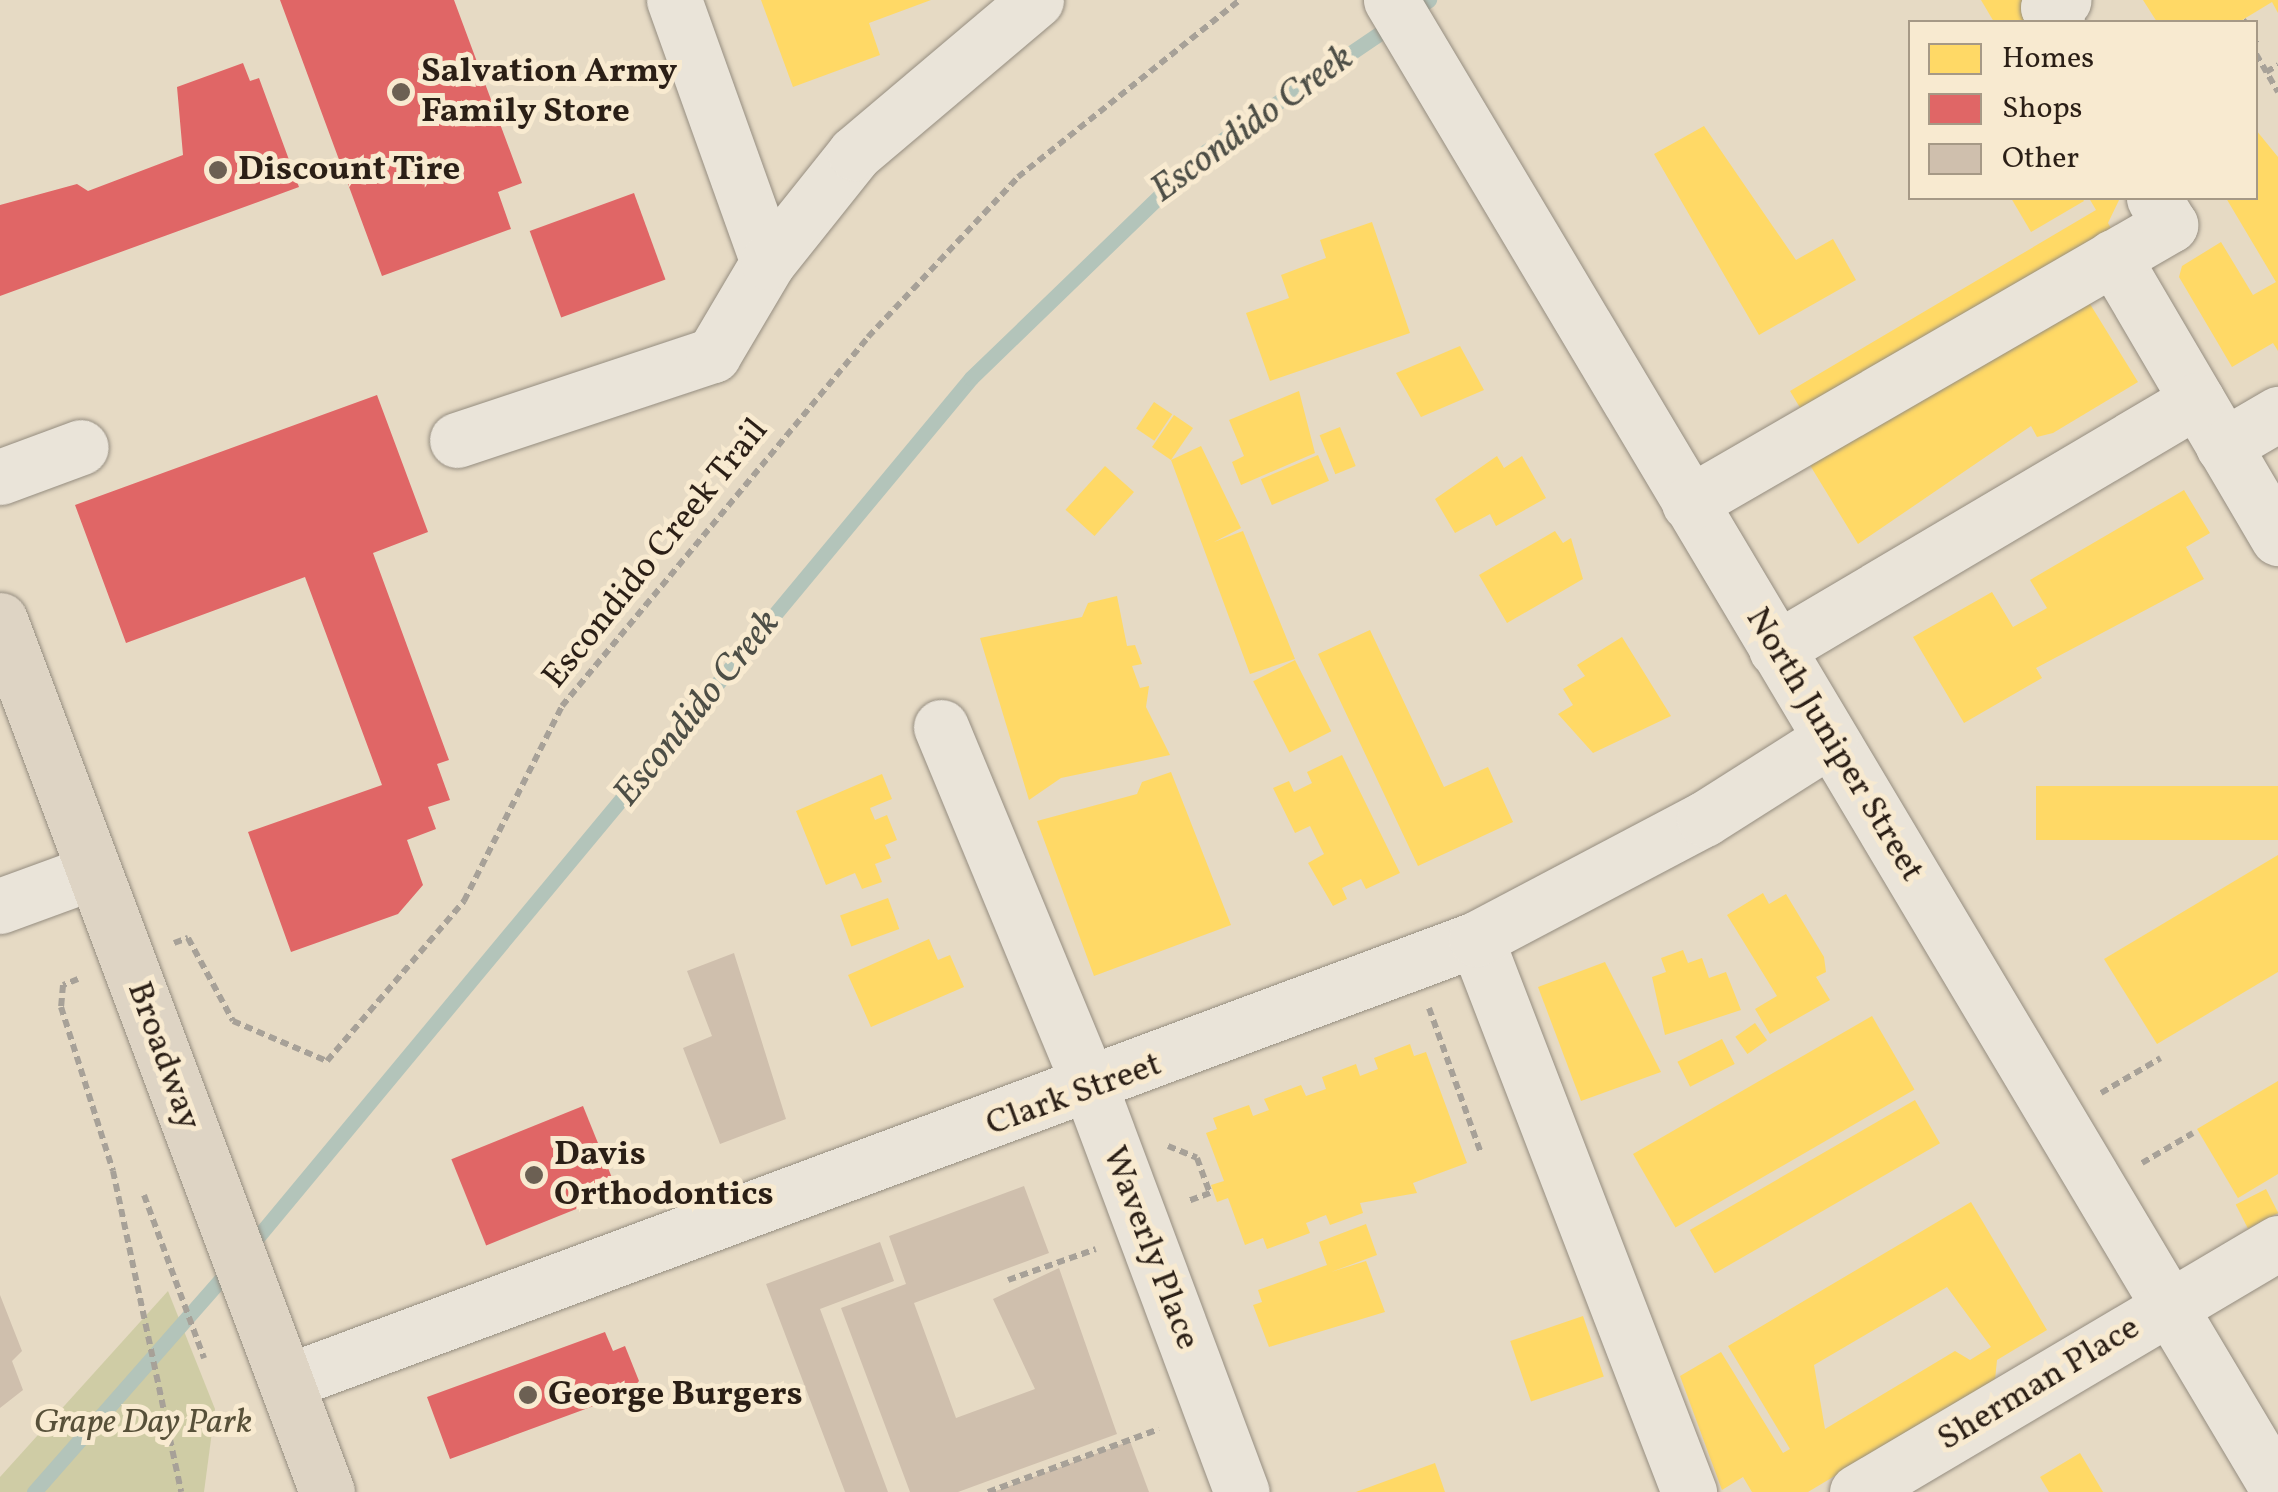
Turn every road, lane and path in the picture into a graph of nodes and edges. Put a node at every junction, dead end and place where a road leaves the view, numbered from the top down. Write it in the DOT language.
graph roads {
  1 [pos="674,0"];
  2 [pos="1036,0"];
  3 [pos="1240,0"];
  4 [pos="1391,0"];
  5 [pos="2064,0"];
  6 [pos="2056,20"];
  7 [pos="2258,58"];
  8 [pos="2278,64"];
  9 [pos="2266,72"];
  10 [pos="2278,92"];
  11 [pos="2155,200"];
  12 [pos="2113,258"];
  13 [pos="768,262"];
  14 [pos="2278,414"];
  15 [pos="2210,423"];
  16 [pos="456,440"];
  17 [pos="82,446"];
  18 [pos="0,476"];
  19 [pos="1689,503"];
  20 [pos="2278,538"];
  21 [pos="0,620"];
  22 [pos="1776,649"];
  23 [pos="941,727"];
  24 [pos="1830,739"];
  25 [pos="92,872"];
  26 [pos="0,906"];
  27 [pos="188,938"];
  28 [pos="1476,939"];
  29 [pos="64,985"];
  30 [pos="1428,1007"];
  31 [pos="2162,1058"];
  32 [pos="1091,1089"];
  33 [pos="2100,1094"];
  34 [pos="2193,1133"];
  35 [pos="1163,1144"];
  36 [pos="1481,1153"];
  37 [pos="2140,1163"];
  38 [pos="144,1196"];
  39 [pos="1161,1218"];
  40 [pos="2278,1242"];
  41 [pos="1008,1280"];
  42 [pos="2169,1307"];
  43 [pos="204,1358"];
  44 [pos="286,1382"];
  45 [pos="1159,1429"];
  46 [pos="2278,1489"];
  47 [pos="180,1492"];
  48 [pos="327,1492"];
  49 [pos="988,1492"];
  50 [pos="1242,1492"];
  51 [pos="1689,1492"];
  52 [pos="1857,1492"];
  1 -- 13 [label="street"];
  2 -- 13 [label="street"];
  3 -- 27 [label="path, Escondido Creek Trail"];
  4 -- 19 [label="street, North Juniper Street"];
  5 -- 6 [label="street"];
  7 -- 9 [label="path"];
  8 -- 9 [label="path"];
  9 -- 10 [label="path"];
  11 -- 12 [label="street"];
  12 -- 15 [label="street"];
  12 -- 19 [label="street"];
  13 -- 16 [label="street"];
  14 -- 15 [label="street"];
  15 -- 20 [label="street"];
  15 -- 22 [label="street"];
  17 -- 18 [label="street"];
  19 -- 22 [label="street, North Juniper Street"];
  21 -- 25 [label="main road, Broadway"];
  22 -- 24 [label="street, North Juniper Street"];
  23 -- 32 [label="street, Waverly Place"];
  24 -- 28 [label="street, Clark Street"];
  24 -- 42 [label="street, North Juniper Street"];
  25 -- 26 [label="street"];
  25 -- 44 [label="main road, Broadway"];
  28 -- 32 [label="street, Clark Street"];
  28 -- 51 [label="street"];
  29 -- 47 [label="path"];
  30 -- 36 [label="path"];
  31 -- 33 [label="path"];
  32 -- 39 [label="street, Waverly Place"];
  32 -- 44 [label="street, Clark Street"];
  34 -- 37 [label="path"];
  35 -- 39 [label="path"];
  38 -- 43 [label="path"];
  39 -- 41 [label="path"];
  39 -- 50 [label="street, Waverly Place"];
  40 -- 42 [label="street, Sherman Place"];
  42 -- 46 [label="street, North Juniper Street"];
  42 -- 52 [label="street, Sherman Place"];
  44 -- 48 [label="main road, Broadway"];
  45 -- 49 [label="path"];
}
